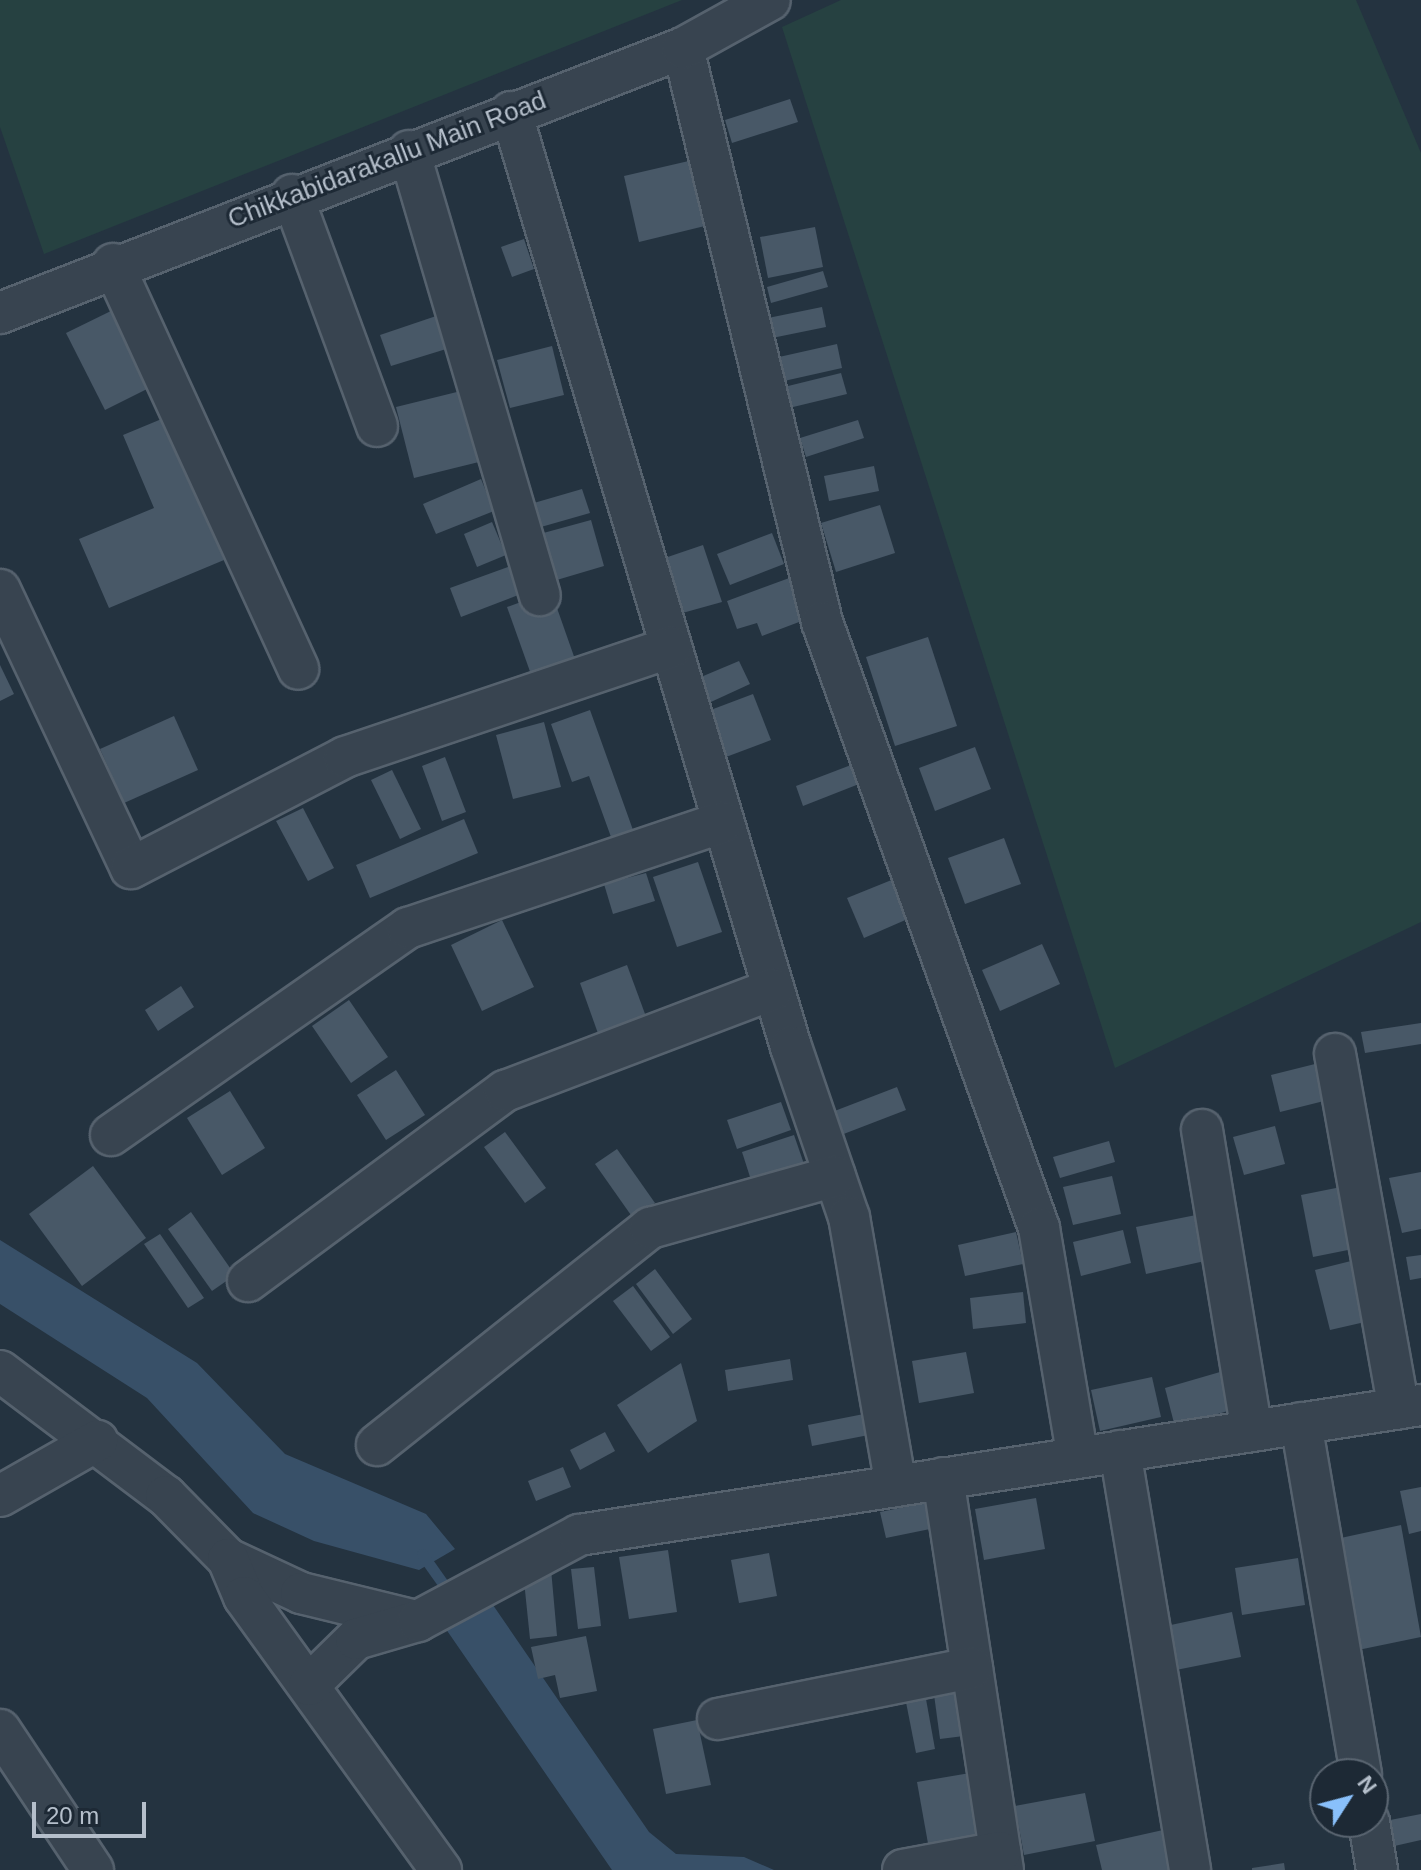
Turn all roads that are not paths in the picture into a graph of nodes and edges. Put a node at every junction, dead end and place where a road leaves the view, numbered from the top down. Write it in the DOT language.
graph roads {
  1 [pos="770,0"];
  2 [pos="683,48"];
  3 [pos="511,112"];
  4 [pos="409,151"];
  5 [pos="292,195"];
  6 [pos="113,264"];
  7 [pos="0,313"];
  8 [pos="377,426"];
  9 [pos="0,590"];
  10 [pos="540,595"];
  11 [pos="671,647"];
  12 [pos="298,669"];
  13 [pos="723,822"];
  14 [pos="773,989"];
  15 [pos="1335,1054"];
  16 [pos="1202,1130"];
  17 [pos="111,1135"];
  18 [pos="835,1176"];
  19 [pos="248,1281"];
  20 [pos="0,1371"];
  21 [pos="1410,1406"];
  22 [pos="1301,1423"];
  23 [pos="1252,1431"];
  24 [pos="97,1441"];
  25 [pos="377,1445"];
  26 [pos="1120,1451"];
  27 [pos="1078,1458"];
  28 [pos="943,1478"];
  29 [pos="896,1486"];
  30 [pos="0,1496"];
  31 [pos="228,1559"];
  32 [pos="418,1621"];
  33 [pos="972,1668"];
  34 [pos="309,1685"];
  35 [pos="718,1719"];
  36 [pos="0,1730"];
  37 [pos="1358,1758"];
  38 [pos="1372,1838"];
  39 [pos="1002,1861"];
  40 [pos="93,1870"];
  41 [pos="441,1870"];
  42 [pos="903,1870"];
  43 [pos="1190,1870"];
  44 [pos="1377,1870"];
  1 -- 2 [label="street, Chikkabidarakallu Main Road"];
  2 -- 3 [label="street, Chikkabidarakallu Main Road"];
  2 -- 27 [label="street"];
  3 -- 4 [label="street, Chikkabidarakallu Main Road"];
  3 -- 11 [label="street"];
  4 -- 5 [label="street, Chikkabidarakallu Main Road"];
  4 -- 10 [label="street"];
  5 -- 6 [label="street, Chikkabidarakallu Main Road"];
  5 -- 8 [label="street"];
  6 -- 7 [label="street, Chikkabidarakallu Main Road"];
  6 -- 12 [label="street"];
  9 -- 11 [label="street"];
  11 -- 13 [label="street"];
  13 -- 14 [label="street"];
  13 -- 17 [label="street"];
  14 -- 18 [label="street"];
  14 -- 19 [label="street"];
  15 -- 21 [label="street"];
  16 -- 23 [label="street"];
  18 -- 25 [label="street"];
  18 -- 29 [label="street"];
  20 -- 24 [label="street"];
  21 -- 22 [label="street"];
  22 -- 23 [label="street"];
  22 -- 37 [label="street"];
  23 -- 26 [label="street"];
  24 -- 30 [label="street"];
  24 -- 31 [label="street"];
  26 -- 27 [label="street"];
  26 -- 43 [label="street"];
  27 -- 28 [label="street"];
  28 -- 29 [label="street"];
  28 -- 33 [label="street"];
  29 -- 32 [label="street"];
  31 -- 32 [label="street"];
  31 -- 34 [label="street"];
  32 -- 34 [label="street"];
  33 -- 35 [label="street"];
  33 -- 39 [label="street"];
  34 -- 41 [label="street"];
  36 -- 40 [label="street"];
  38 -- 44 [label="street"];
  39 -- 42 [label="street"];
}
